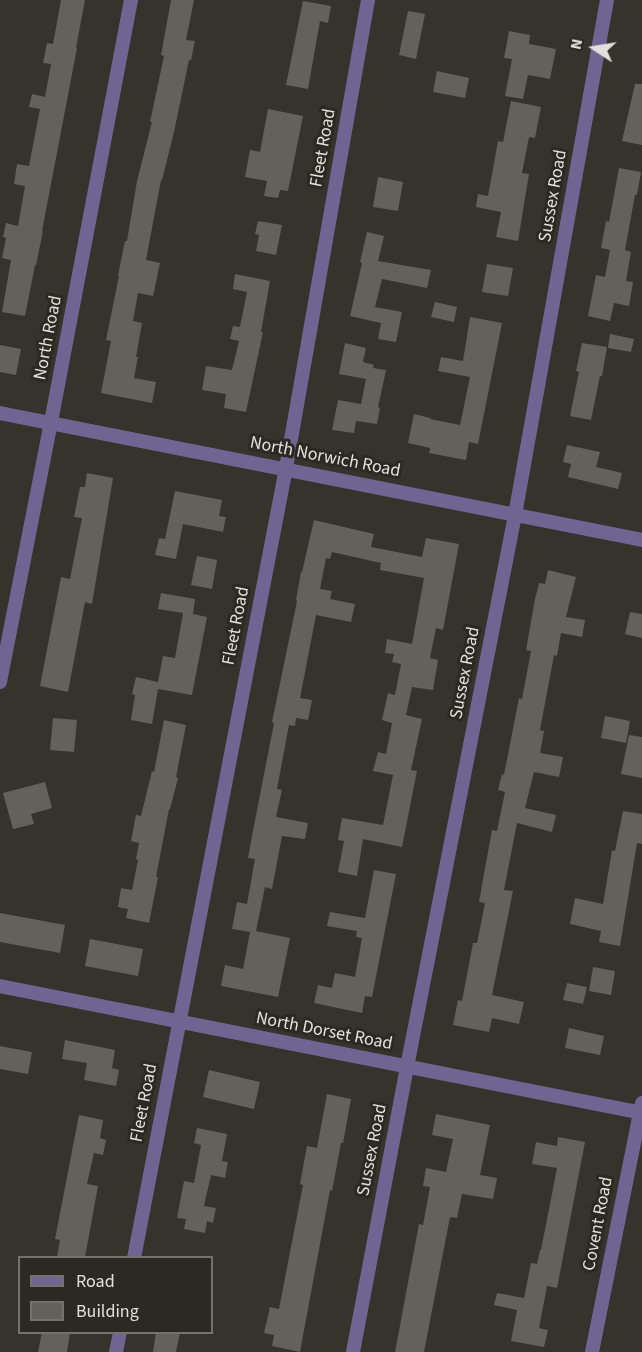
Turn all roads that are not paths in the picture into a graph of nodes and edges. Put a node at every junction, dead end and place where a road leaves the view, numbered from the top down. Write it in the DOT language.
graph roads {
  1 [pos="131,0"];
  2 [pos="368,0"];
  3 [pos="607,0"];
  4 [pos="0,413"];
  5 [pos="51,422"];
  6 [pos="286,468"];
  7 [pos="515,516"];
  8 [pos="642,540"];
  9 [pos="0,682"];
  10 [pos="0,986"];
  11 [pos="178,1022"];
  12 [pos="407,1067"];
  13 [pos="641,1110"];
  14 [pos="134,1256"];
  15 [pos="120,1334"];
  16 [pos="116,1352"];
  17 [pos="353,1352"];
  18 [pos="592,1352"];
  1 -- 5 [label="street, North Road"];
  2 -- 6 [label="street, Fleet Road"];
  3 -- 7 [label="street, Sussex Road"];
  4 -- 5 [label="street, North Norwich Road"];
  5 -- 6 [label="street, North Norwich Road"];
  5 -- 9 [label="street, North Road"];
  6 -- 7 [label="street, North Norwich Road"];
  6 -- 11 [label="street, Fleet Road"];
  7 -- 8 [label="street, North Norwich Road"];
  7 -- 12 [label="street, Sussex Road"];
  10 -- 11 [label="street, North Dorset Road"];
  11 -- 12 [label="street, North Dorset Road"];
  11 -- 14 [label="street, Fleet Road"];
  12 -- 13 [label="street, North Dorset Road"];
  12 -- 17 [label="street, Sussex Road"];
  13 -- 18 [label="street, Covent Road"];
  15 -- 16 [label="street"];
}
